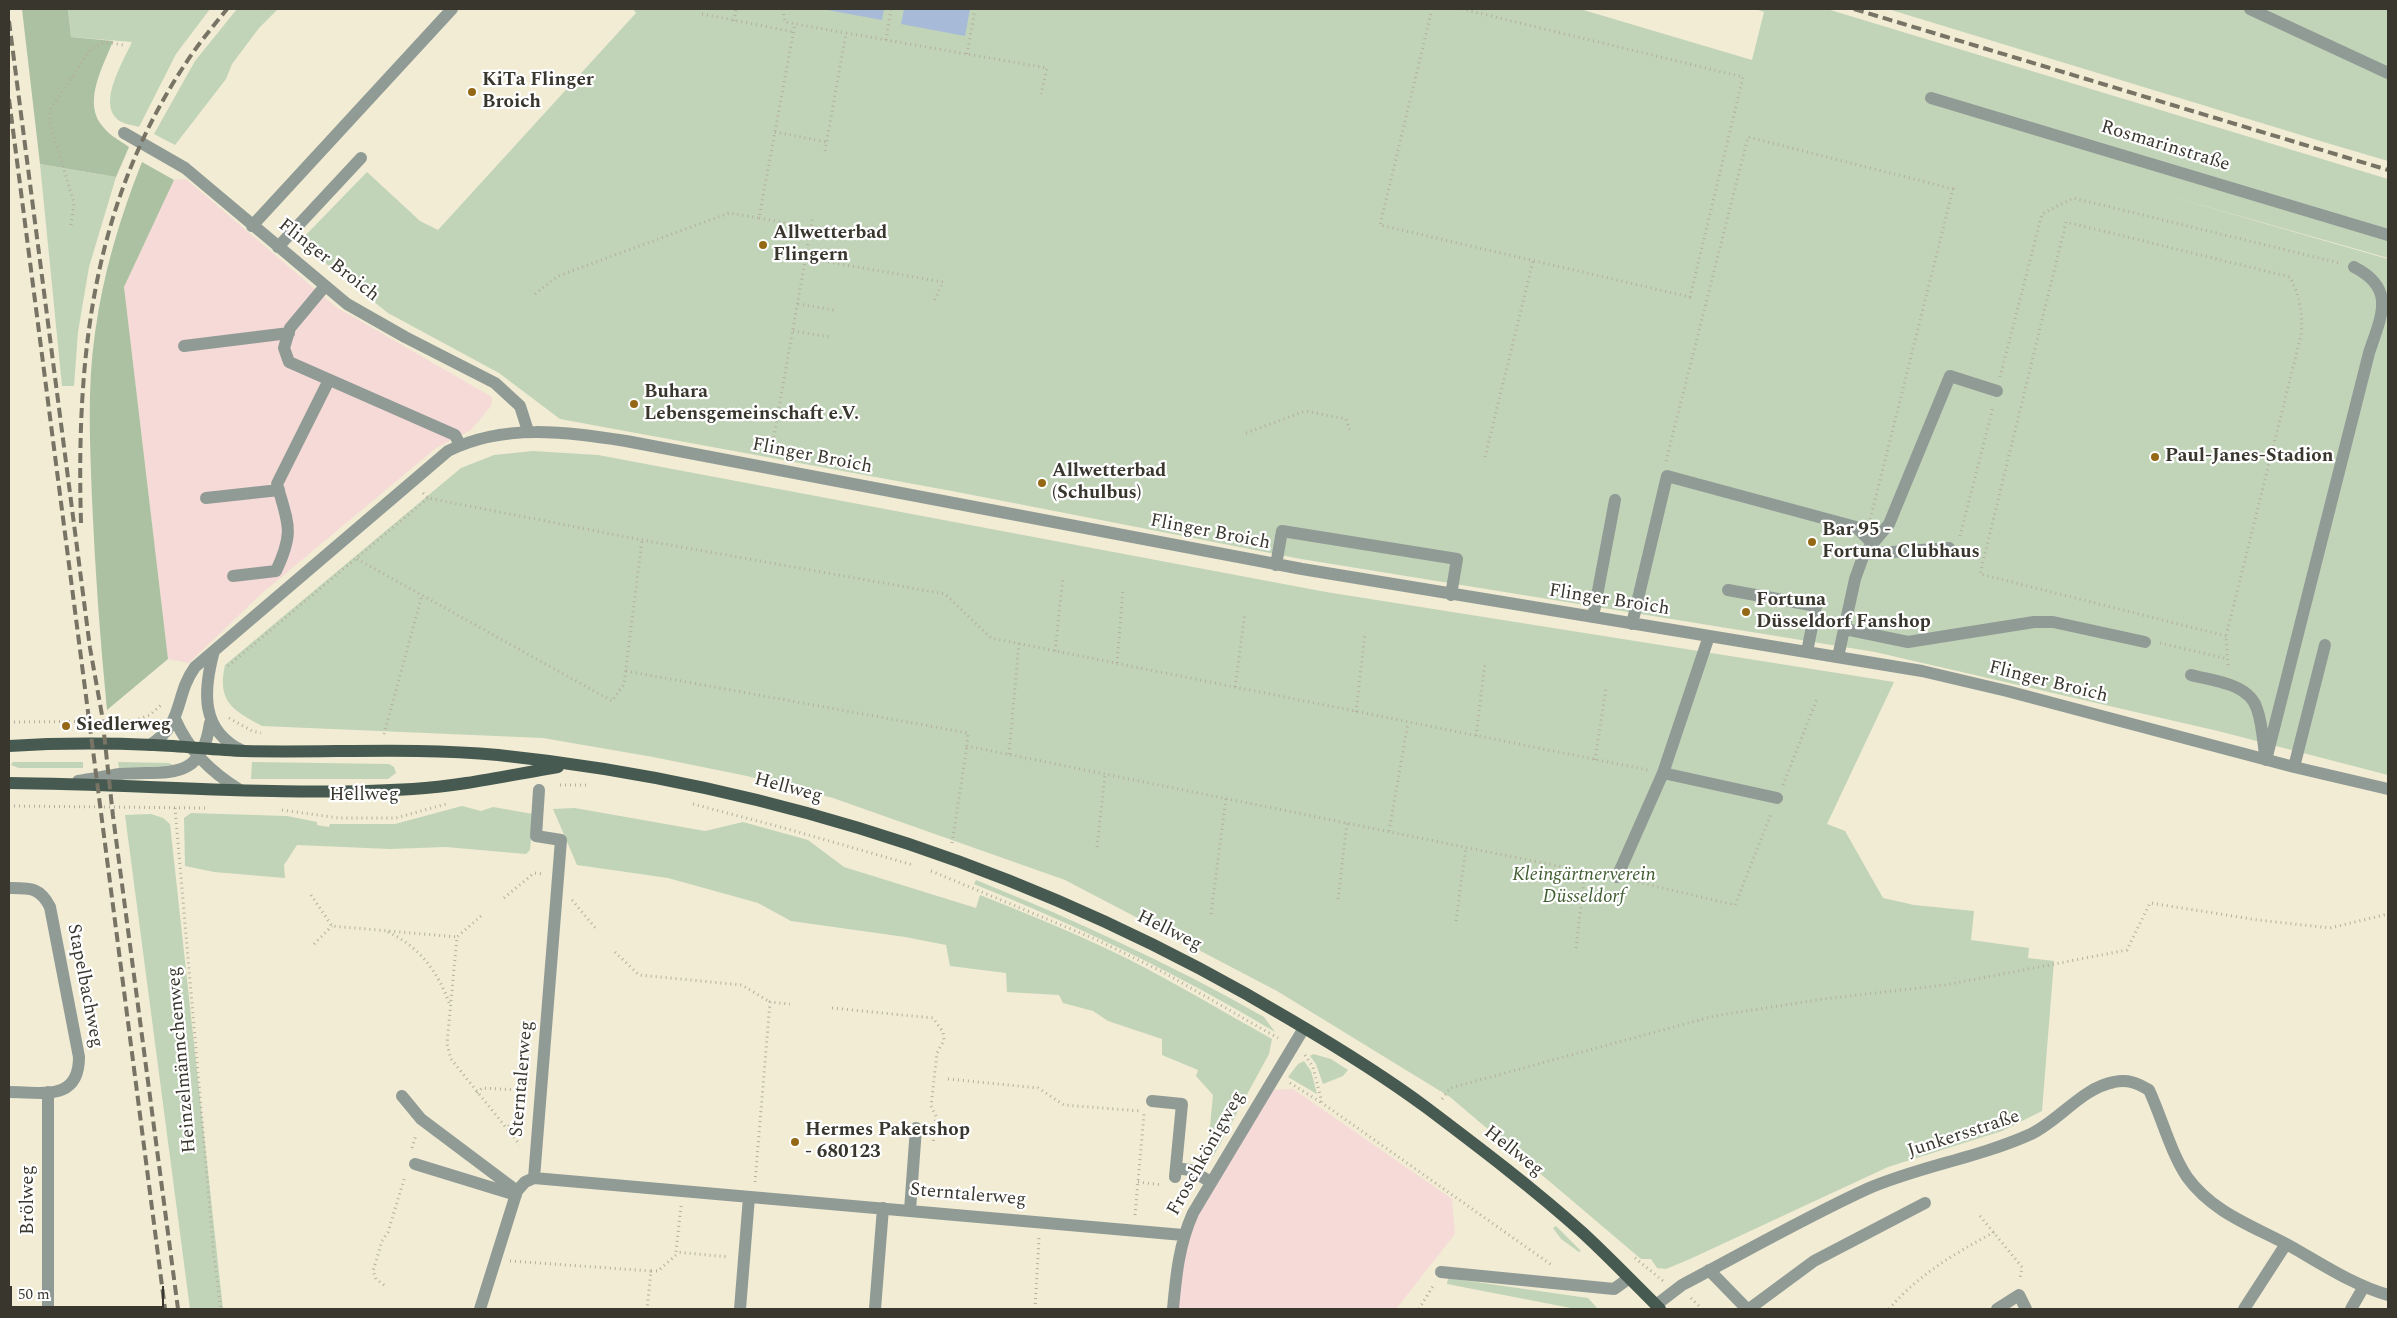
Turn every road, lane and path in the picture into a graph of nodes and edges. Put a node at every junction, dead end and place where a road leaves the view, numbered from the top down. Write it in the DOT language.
graph roads {
  1 [pos="452,9"];
  2 [pos="736,9"];
  3 [pos="783,9"];
  4 [pos="891,9"];
  5 [pos="975,9"];
  6 [pos="1432,9"];
  7 [pos="1462,9"];
  8 [pos="2250,9"];
  9 [pos="702,14"];
  10 [pos="734,20"];
  11 [pos="796,24"];
  12 [pos="794,32"];
  13 [pos="846,33"];
  14 [pos="886,40"];
  15 [pos="123,45"];
  16 [pos="967,54"];
  17 [pos="2388,73"];
  18 [pos="1041,94"];
  19 [pos="1931,98"];
  20 [pos="776,132"];
  21 [pos="124,134"];
  22 [pos="826,142"];
  23 [pos="825,151"];
  24 [pos="361,158"];
  25 [pos="813,216"];
  26 [pos="759,218"];
  27 [pos="71,225"];
  28 [pos="252,226"];
  29 [pos="799,231"];
  30 [pos="2388,235"];
  31 [pos="278,247"];
  32 [pos="795,251"];
  33 [pos="806,258"];
  34 [pos="1532,261"];
  35 [pos="2354,267"];
  36 [pos="325,286"];
  37 [pos="535,294"];
  38 [pos="934,301"];
  39 [pos="798,304"];
  40 [pos="834,310"];
  41 [pos="793,331"];
  42 [pos="289,333"];
  43 [pos="830,337"];
  44 [pos="184,346"];
  45 [pos="329,380"];
  46 [pos="1997,391"];
  47 [pos="528,431"];
  48 [pos="1351,433"];
  49 [pos="1246,434"];
  50 [pos="460,445"];
  51 [pos="1485,457"];
  52 [pos="769,468"];
  53 [pos="1667,476"];
  54 [pos="278,490"];
  55 [pos="206,498"];
  56 [pos="1615,500"];
  57 [pos="1856,527"];
  58 [pos="642,540"];
  59 [pos="1872,542"];
  60 [pos="1949,548"];
  61 [pos="1864,554"];
  62 [pos="357,559"];
  63 [pos="1276,565"];
  64 [pos="233,576"];
  65 [pos="1063,577"];
  66 [pos="1123,589"];
  67 [pos="1728,590"];
  68 [pos="422,595"];
  69 [pos="1452,595"];
  70 [pos="1245,613"];
  71 [pos="1593,617"];
  72 [pos="1632,624"];
  73 [pos="1845,629"];
  74 [pos="1365,633"];
  75 [pos="1709,636"];
  76 [pos="2226,636"];
  77 [pos="2145,642"];
  78 [pos="1019,643"];
  79 [pos="2325,645"];
  80 [pos="1055,650"];
  81 [pos="214,651"];
  82 [pos="1807,652"];
  83 [pos="1838,657"];
  84 [pos="2228,659"];
  85 [pos="1116,663"];
  86 [pos="1485,663"];
  87 [pos="228,666"];
  88 [pos="626,672"];
  89 [pos="2191,675"];
  90 [pos="1235,687"];
  91 [pos="1606,688"];
  92 [pos="2239,688"];
  93 [pos="156,710"];
  94 [pos="1356,712"];
  95 [pos="222,717"];
  96 [pos="175,719"];
  97 [pos="9,722"];
  98 [pos="119,722"];
  99 [pos="210,723"];
  100 [pos="1408,723"];
  101 [pos="120,727"];
  102 [pos="245,727"];
  103 [pos="383,736"];
  104 [pos="1476,736"];
  105 [pos="150,745"];
  106 [pos="9,746"];
  107 [pos="967,746"];
  108 [pos="198,751"];
  109 [pos="243,751"];
  110 [pos="1009,754"];
  111 [pos="1595,760"];
  112 [pos="2266,760"];
  113 [pos="573,765"];
  114 [pos="2294,768"];
  115 [pos="1105,774"];
  116 [pos="1663,774"];
  117 [pos="9,783"];
  118 [pos="64,784"];
  119 [pos="558,785"];
  120 [pos="596,786"];
  121 [pos="240,790"];
  122 [pos="539,790"];
  123 [pos="2388,791"];
  124 [pos="1226,798"];
  125 [pos="1777,798"];
  126 [pos="452,803"];
  127 [pos="692,804"];
  128 [pos="9,806"];
  129 [pos="279,809"];
  130 [pos="381,813"];
  131 [pos="381,818"];
  132 [pos="1347,823"];
  133 [pos="1389,831"];
  134 [pos="952,843"];
  135 [pos="1097,847"];
  136 [pos="1466,847"];
  137 [pos="921,866"];
  138 [pos="926,869"];
  139 [pos="1584,871"];
  140 [pos="559,876"];
  141 [pos="1617,878"];
  142 [pos="9,888"];
  143 [pos="311,895"];
  144 [pos="504,898"];
  145 [pos="557,898"];
  146 [pos="1338,899"];
  147 [pos="1735,906"];
  148 [pos="1212,914"];
  149 [pos="2388,914"];
  150 [pos="481,916"];
  151 [pos="1456,921"];
  152 [pos="332,926"];
  153 [pos="597,930"];
  154 [pos="385,931"];
  155 [pos="457,937"];
  156 [pos="314,944"];
  157 [pos="1576,948"];
  158 [pos="616,952"];
  159 [pos="770,1002"];
  160 [pos="790,1004"];
  161 [pos="450,1006"];
  162 [pos="832,1008"];
  163 [pos="1304,1028"];
  164 [pos="1276,1037"];
  165 [pos="1304,1054"];
  166 [pos="1275,1073"];
  167 [pos="948,1079"];
  168 [pos="9,1092"];
  169 [pos="48,1092"];
  170 [pos="477,1092"];
  171 [pos="402,1096"];
  172 [pos="1443,1097"];
  173 [pos="1152,1101"];
  174 [pos="1322,1103"];
  175 [pos="421,1119"];
  176 [pos="506,1128"];
  177 [pos="916,1128"];
  178 [pos="933,1145"];
  179 [pos="412,1160"];
  180 [pos="535,1165"];
  181 [pos="1175,1173"];
  182 [pos="405,1175"];
  183 [pos="534,1178"];
  184 [pos="1138,1182"];
  185 [pos="1211,1182"];
  186 [pos="682,1190"];
  187 [pos="516,1193"];
  188 [pos="751,1197"];
  189 [pos="1925,1203"];
  190 [pos="883,1208"];
  191 [pos="910,1210"];
  192 [pos="1980,1216"];
  193 [pos="1040,1221"];
  194 [pos="1134,1229"];
  195 [pos="1994,1232"];
  196 [pos="1183,1235"];
  197 [pos="2286,1244"];
  198 [pos="676,1252"];
  199 [pos="744,1259"];
  200 [pos="496,1260"];
  201 [pos="1558,1269"];
  202 [pos="1709,1270"];
  203 [pos="651,1271"];
  204 [pos="1441,1272"];
  205 [pos="1628,1279"];
  206 [pos="384,1285"];
  207 [pos="2363,1288"];
  208 [pos="2019,1294"];
  209 [pos="2388,1295"];
  210 [pos="1690,1297"];
  211 [pos="1658,1307"];
  212 [pos="1700,1308"];
  213 [pos="48,1309"];
  214 [pos="221,1309"];
  215 [pos="480,1309"];
  216 [pos="647,1309"];
  217 [pos="740,1309"];
  218 [pos="875,1309"];
  219 [pos="1035,1309"];
  220 [pos="1173,1309"];
  221 [pos="1419,1309"];
  222 [pos="1748,1309"];
  223 [pos="1889,1309"];
  224 [pos="1997,1309"];
  225 [pos="2026,1309"];
  226 [pos="2244,1309"];
  227 [pos="2351,1309"];
  1 -- 28 [label="street"];
  2 -- 10 [label="path"];
  3 -- 11 [label="path"];
  4 -- 14 [label="path"];
  5 -- 16 [label="path"];
  6 -- 34 [label="path"];
  7 -- 34 [label="path"];
  8 -- 17 [label="street"];
  9 -- 10 [label="path"];
  10 -- 12 [label="path"];
  11 -- 12 [label="path"];
  11 -- 13 [label="path"];
  12 -- 20 [label="path"];
  13 -- 14 [label="path"];
  13 -- 22 [label="path"];
  14 -- 16 [label="path"];
  15 -- 27 [label="path"];
  16 -- 18 [label="path"];
  19 -- 30 [label="street, Rosmarinstraße"];
  20 -- 22 [label="path"];
  20 -- 26 [label="path"];
  21 -- 28 [label="street, Flinger Broich"];
  22 -- 23 [label="path"];
  24 -- 31 [label="street"];
  25 -- 33 [label="path"];
  26 -- 29 [label="path"];
  26 -- 37 [label="path"];
  28 -- 31 [label="street, Flinger Broich"];
  31 -- 36 [label="street, Flinger Broich"];
  32 -- 33 [label="path"];
  33 -- 38 [label="path"];
  33 -- 39 [label="path"];
  34 -- 51 [label="path"];
  35 -- 46 [label="path"];
  35 -- 112 [label="street"];
  36 -- 42 [label="street"];
  36 -- 47 [label="street, Flinger Broich"];
  39 -- 40 [label="path"];
  39 -- 41 [label="path"];
  41 -- 43 [label="path"];
  41 -- 52 [label="path"];
  42 -- 44 [label="street"];
  42 -- 45 [label="street"];
  45 -- 50 [label="street"];
  45 -- 54 [label="street"];
  46 -- 59 [label="street"];
  46 -- 60 [label="path"];
  47 -- 50 [label="street, Flinger Broich"];
  47 -- 52 [label="street, Flinger Broich"];
  48 -- 49 [label="path"];
  50 -- 81 [label="street, Flinger Broich"];
  52 -- 63 [label="street, Flinger Broich"];
  53 -- 57 [label="street"];
  53 -- 57 [label="path"];
  53 -- 72 [label="street"];
  54 -- 55 [label="street"];
  54 -- 64 [label="street"];
  56 -- 71 [label="street"];
  57 -- 59 [label="street"];
  58 -- 62 [label="path"];
  58 -- 78 [label="path"];
  58 -- 88 [label="path"];
  59 -- 61 [label="street"];
  60 -- 61 [label="street"];
  61 -- 73 [label="street"];
  62 -- 68 [label="path"];
  62 -- 87 [label="path"];
  63 -- 69 [label="street, Flinger Broich"];
  63 -- 69 [label="street"];
  65 -- 80 [label="path"];
  66 -- 85 [label="path"];
  67 -- 82 [label="street"];
  68 -- 88 [label="path"];
  68 -- 103 [label="path"];
  69 -- 71 [label="street, Flinger Broich"];
  70 -- 90 [label="path"];
  71 -- 72 [label="street, Flinger Broich"];
  72 -- 75 [label="street, Flinger Broich"];
  73 -- 77 [label="street"];
  73 -- 83 [label="street"];
  74 -- 94 [label="path"];
  75 -- 82 [label="street, Flinger Broich"];
  75 -- 116 [label="street"];
  76 -- 76 [label="path"];
  76 -- 84 [label="path"];
  77 -- 84 [label="path"];
  78 -- 80 [label="path"];
  78 -- 110 [label="path"];
  79 -- 114 [label="street"];
  80 -- 85 [label="path"];
  81 -- 96 [label="street, Flinger Broich"];
  81 -- 99 [label="street"];
  82 -- 83 [label="street, Flinger Broich"];
  83 -- 112 [label="street, Flinger Broich"];
  84 -- 92 [label="path"];
  85 -- 90 [label="path"];
  86 -- 104 [label="path"];
  88 -- 107 [label="path"];
  89 -- 92 [label="street"];
  90 -- 94 [label="path"];
  91 -- 111 [label="path"];
  92 -- 112 [label="street"];
  93 -- 98 [label="path"];
  94 -- 100 [label="path"];
  95 -- 102 [label="path"];
  96 -- 105 [label="street"];
  96 -- 108 [label="street"];
  97 -- 98 [label="path"];
  98 -- 101 [label="path"];
  99 -- 108 [label="street"];
  99 -- 109 [label="street"];
  100 -- 104 [label="path"];
  100 -- 133 [label="path"];
  104 -- 111 [label="path"];
  105 -- 106 [label="main road, Hellweg"];
  105 -- 108 [label="main road, Hellweg"];
  107 -- 110 [label="path"];
  107 -- 134 [label="path"];
  108 -- 109 [label="main road, Hellweg"];
  108 -- 118 [label="street, Hellweg"];
  108 -- 121 [label="street"];
  109 -- 113 [label="main road, Hellweg"];
  110 -- 115 [label="path"];
  111 -- 116 [label="path"];
  112 -- 114 [label="street, Flinger Broich"];
  113 -- 121 [label="main road, Hellweg"];
  113 -- 163 [label="main road, Hellweg"];
  114 -- 123 [label="street, Flinger Broich"];
  115 -- 124 [label="path"];
  115 -- 135 [label="path"];
  116 -- 125 [label="street"];
  116 -- 141 [label="street"];
  117 -- 118 [label="main road, Hellweg"];
  118 -- 121 [label="main road, Hellweg"];
  119 -- 120 [label="path"];
  122 -- 140 [label="street, Sterntalerweg"];
  124 -- 132 [label="path"];
  124 -- 148 [label="path"];
  126 -- 131 [label="path, Hellweg"];
  127 -- 137 [label="path, Hellweg"];
  128 -- 214 [label="path, Heinzelmännchenweg"];
  129 -- 131 [label="path, Hellweg"];
  130 -- 131 [label="path"];
  132 -- 133 [label="path"];
  132 -- 146 [label="path"];
  133 -- 136 [label="path"];
  136 -- 139 [label="path"];
  136 -- 151 [label="path"];
  138 -- 164 [label="path, Hellweg"];
  139 -- 141 [label="path"];
  139 -- 157 [label="path"];
  140 -- 144 [label="path"];
  140 -- 145 [label="street, Sterntalerweg"];
  141 -- 147 [label="path"];
  142 -- 169 [label="street, Stapelbachweg"];
  143 -- 152 [label="path"];
  145 -- 153 [label="path"];
  145 -- 180 [label="street, Sterntalerweg"];
  149 -- 172 [label="path"];
  150 -- 155 [label="path"];
  152 -- 154 [label="path"];
  152 -- 156 [label="path"];
  154 -- 155 [label="path"];
  154 -- 161 [label="path"];
  155 -- 161 [label="path"];
  158 -- 159 [label="path"];
  159 -- 160 [label="path"];
  159 -- 188 [label="path"];
  161 -- 170 [label="path"];
  162 -- 178 [label="path"];
  163 -- 166 [label="street, Froschkönigweg"];
  163 -- 205 [label="main road, Hellweg"];
  165 -- 174 [label="path"];
  166 -- 174 [label="path"];
  166 -- 185 [label="street, Froschkönigweg"];
  167 -- 184 [label="path"];
  168 -- 169 [label="street, Stapelbachweg"];
  169 -- 213 [label="street, Brölweg"];
  170 -- 176 [label="path"];
  170 -- 176 [label="path"];
  171 -- 175 [label="street"];
  173 -- 181 [label="street"];
  174 -- 201 [label="path"];
  175 -- 179 [label="path"];
  175 -- 187 [label="street"];
  176 -- 180 [label="path"];
  177 -- 191 [label="street"];
  179 -- 187 [label="street"];
  180 -- 183 [label="street, Sterntalerweg"];
  181 -- 184 [label="path"];
  181 -- 185 [label="street"];
  182 -- 206 [label="path"];
  183 -- 186 [label="street, Sterntalerweg"];
  183 -- 187 [label="street"];
  184 -- 194 [label="path"];
  185 -- 196 [label="street, Froschkönigweg"];
  186 -- 188 [label="street, Sterntalerweg"];
  186 -- 198 [label="path"];
  187 -- 200 [label="street"];
  188 -- 190 [label="street, Sterntalerweg"];
  188 -- 199 [label="street"];
  189 -- 222 [label="street"];
  190 -- 191 [label="street, Sterntalerweg"];
  190 -- 218 [label="street"];
  191 -- 193 [label="street, Sterntalerweg"];
  192 -- 195 [label="path"];
  193 -- 194 [label="street, Sterntalerweg"];
  193 -- 219 [label="path"];
  194 -- 196 [label="street, Sterntalerweg"];
  195 -- 208 [label="path"];
  195 -- 223 [label="path"];
  196 -- 220 [label="street, Froschkönigweg"];
  197 -- 202 [label="street, Junkersstraße"];
  197 -- 207 [label="street, Junkersstraße"];
  197 -- 226 [label="street"];
  198 -- 199 [label="path"];
  198 -- 203 [label="path"];
  199 -- 217 [label="street"];
  200 -- 203 [label="path"];
  200 -- 215 [label="street"];
  202 -- 211 [label="street, Junkersstraße"];
  202 -- 222 [label="street"];
  203 -- 216 [label="path"];
  204 -- 205 [label="street"];
  204 -- 221 [label="path"];
  205 -- 211 [label="main road, Hellweg"];
  207 -- 209 [label="street, Junkersstraße"];
  207 -- 227 [label="street"];
  208 -- 224 [label="street"];
  208 -- 225 [label="street"];
  210 -- 212 [label="path"];
}
